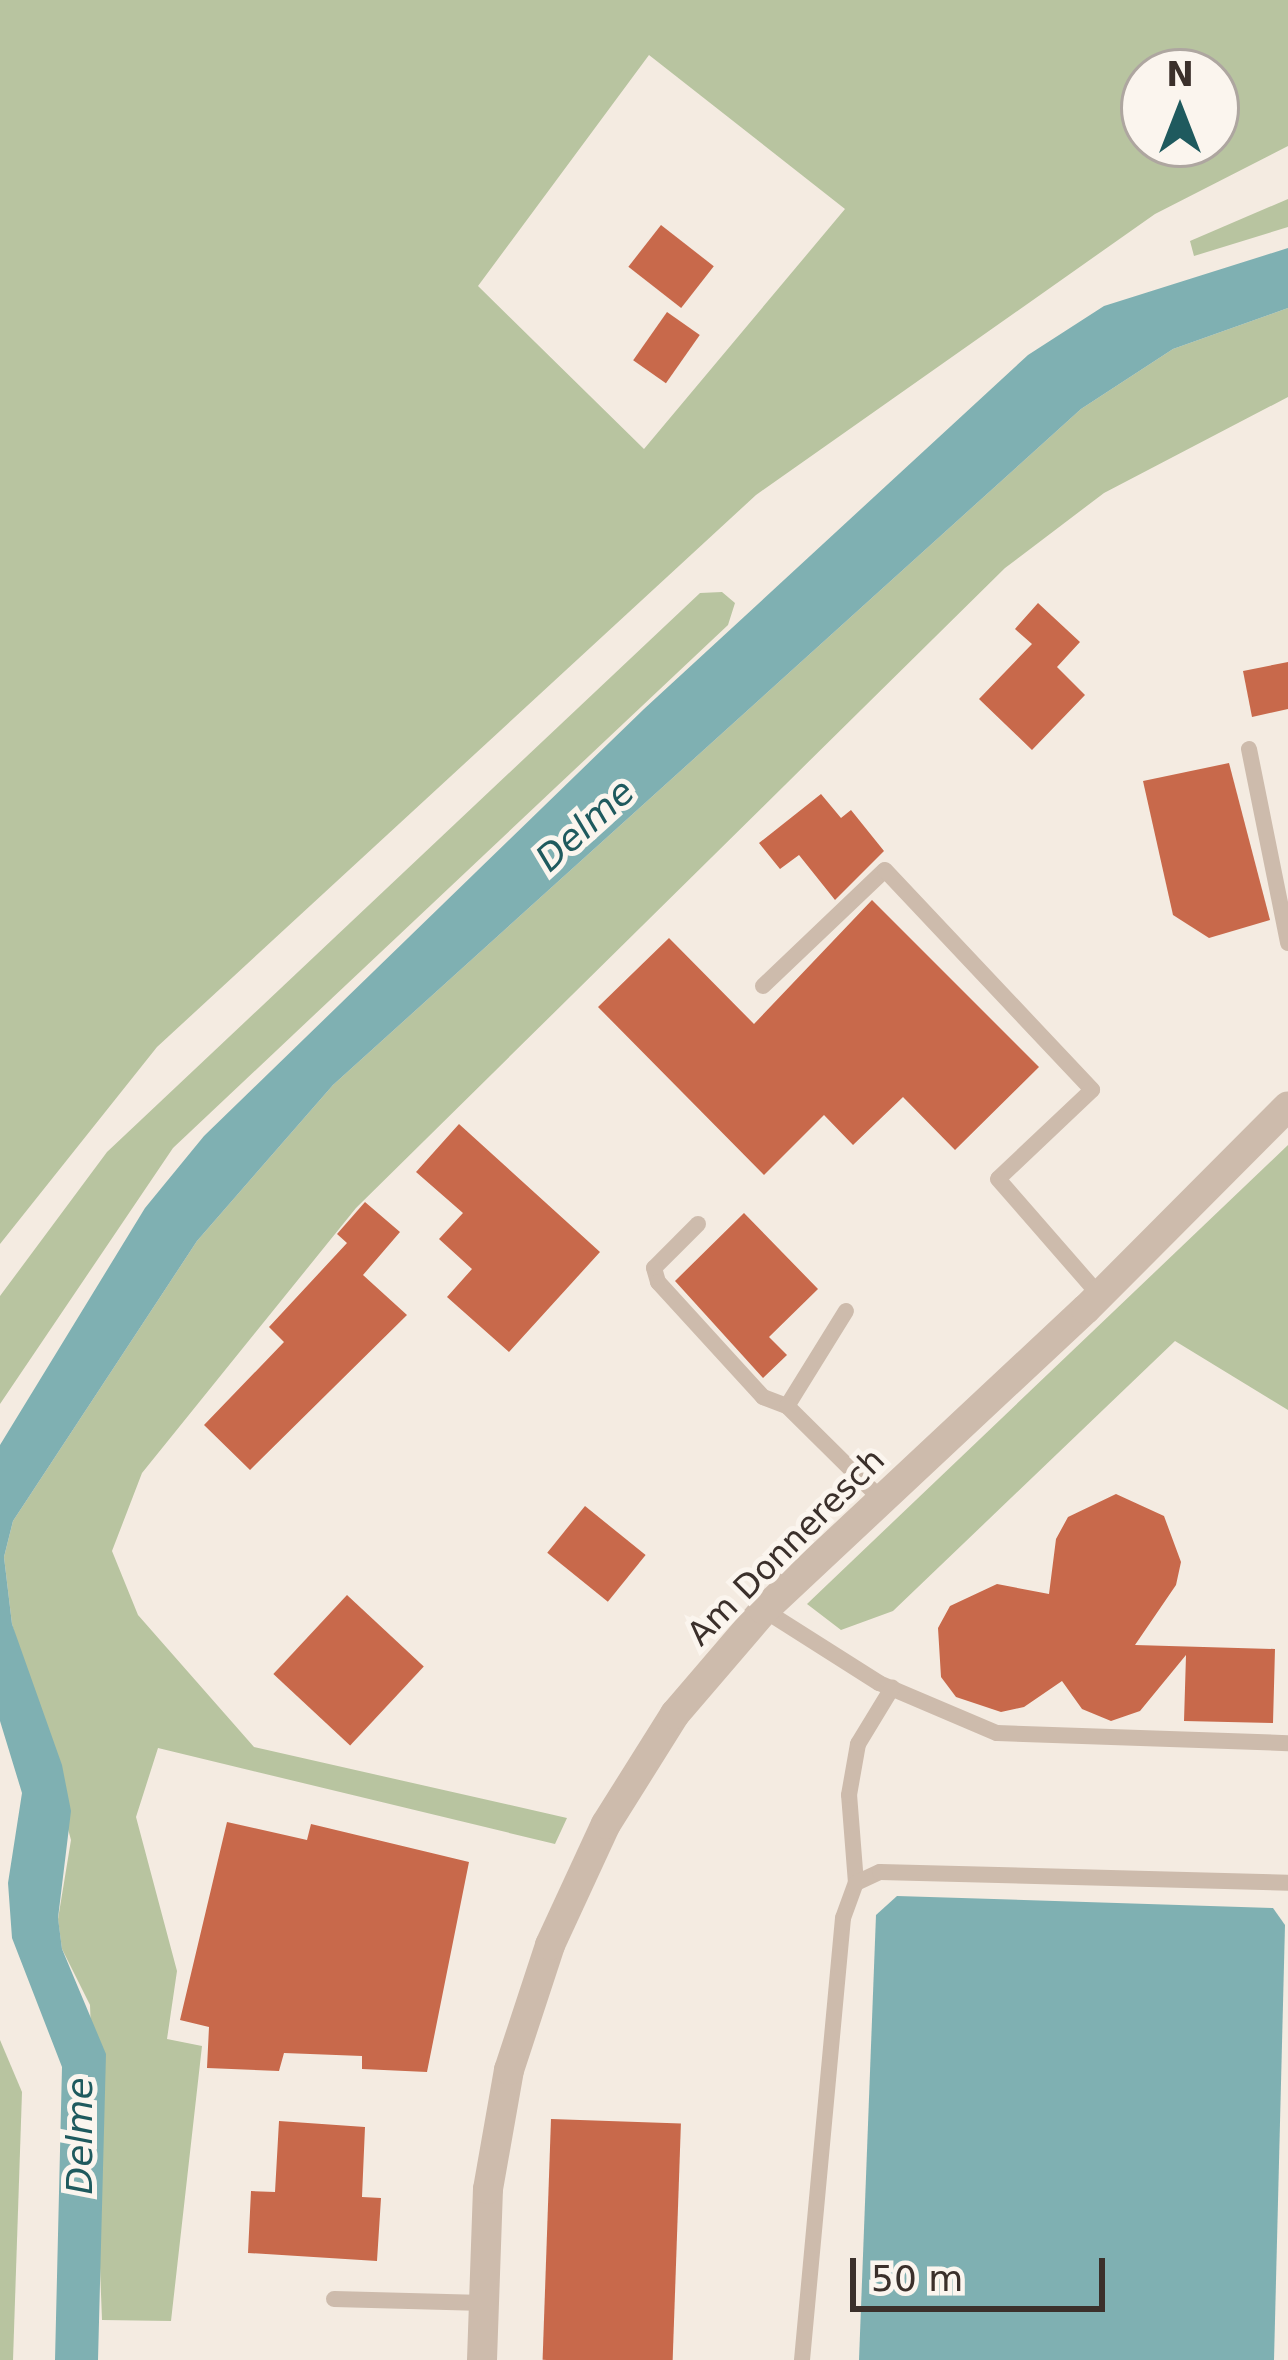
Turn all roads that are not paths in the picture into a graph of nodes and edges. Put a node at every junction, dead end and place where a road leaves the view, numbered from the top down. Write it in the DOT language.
graph roads {
  1 [pos="1249,749"];
  2 [pos="1288,944"];
  3 [pos="763,986"];
  4 [pos="1288,1106"];
  5 [pos="698,1224"];
  6 [pos="1100,1296"];
  7 [pos="846,1311"];
  8 [pos="787,1406"];
  9 [pos="882,1500"];
  10 [pos="764,1610"];
  11 [pos="892,1688"];
  12 [pos="1288,1743"];
  13 [pos="856,1882"];
  14 [pos="1288,1883"];
  15 [pos="334,2299"];
  16 [pos="484,2303"];
  17 [pos="482,2360"];
  18 [pos="802,2360"];
  1 -- 2 [label="lane"];
  3 -- 6 [label="lane"];
  4 -- 6 [label="street, Am Donneresch"];
  5 -- 8 [label="lane"];
  6 -- 9 [label="street, Am Donneresch"];
  7 -- 8 [label="lane"];
  8 -- 9 [label="lane"];
  9 -- 10 [label="street, Am Donneresch"];
  10 -- 11 [label="lane"];
  10 -- 16 [label="street, Am Donneresch"];
  11 -- 12 [label="lane"];
  11 -- 13 [label="lane"];
  13 -- 14 [label="lane"];
  13 -- 18 [label="lane"];
  15 -- 16 [label="lane"];
  16 -- 17 [label="street, Am Donneresch"];
}
